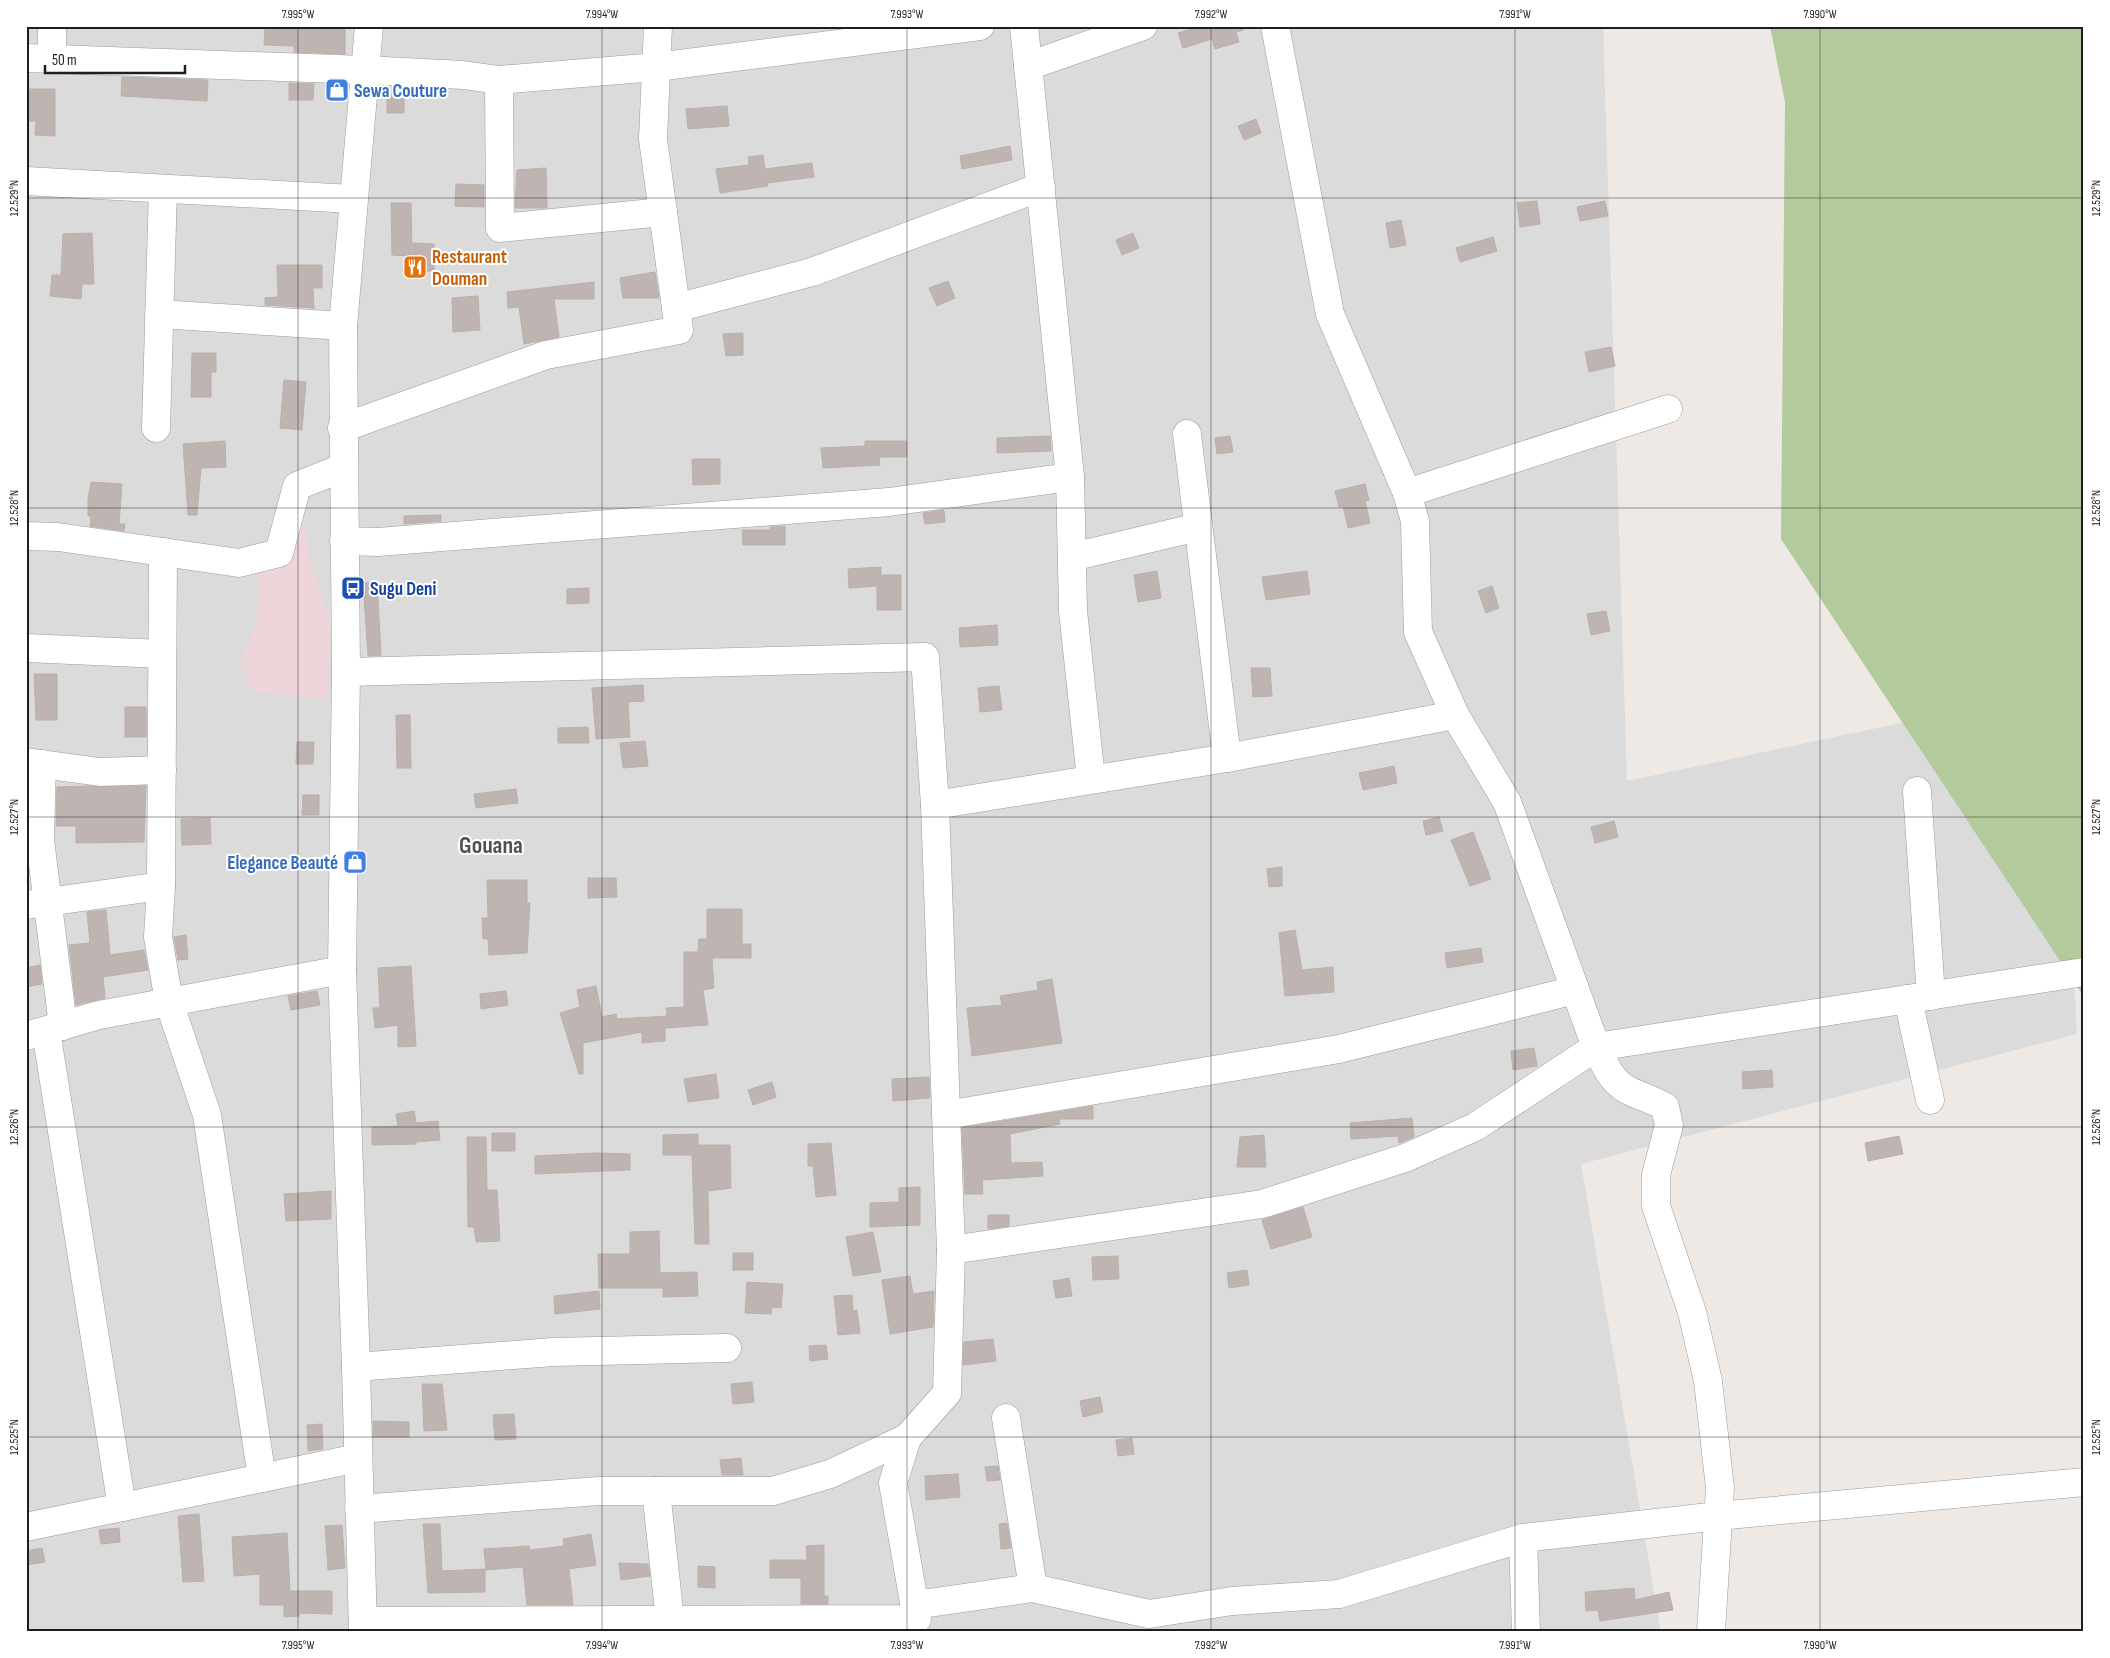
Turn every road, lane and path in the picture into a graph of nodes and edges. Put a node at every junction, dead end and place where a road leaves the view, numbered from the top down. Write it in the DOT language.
graph roads {
  1 [pos="52,26"];
  2 [pos="369,26"];
  3 [pos="658,26"];
  4 [pos="980,26"];
  5 [pos="1024,26"];
  6 [pos="1143,26"];
  7 [pos="1276,26"];
  8 [pos="39,59"];
  9 [pos="1028,66"];
  10 [pos="656,67"];
  11 [pos="365,70"];
  12 [pos="499,80"];
  13 [pos="26,181"];
  14 [pos="1041,187"];
  15 [pos="163,189"];
  16 [pos="352,199"];
  17 [pos="663,212"];
  18 [pos="676,308"];
  19 [pos="159,314"];
  20 [pos="343,326"];
  21 [pos="1668,409"];
  22 [pos="156,428"];
  23 [pos="342,428"];
  24 [pos="1187,434"];
  25 [pos="342,468"];
  26 [pos="1070,477"];
  27 [pos="1407,492"];
  28 [pos="1198,527"];
  29 [pos="26,536"];
  30 [pos="344,541"];
  31 [pos="163,552"];
  32 [pos="1072,557"];
  33 [pos="26,648"];
  34 [pos="162,654"];
  35 [pos="346,672"];
  36 [pos="1455,715"];
  37 [pos="1227,758"];
  38 [pos="34,763"];
  39 [pos="162,770"];
  40 [pos="1091,779"];
  41 [pos="1917,791"];
  42 [pos="935,805"];
  43 [pos="161,886"];
  44 [pos="37,904"];
  45 [pos="342,970"];
  46 [pos="2084,972"];
  47 [pos="1575,990"];
  48 [pos="1919,997"];
  49 [pos="169,1002"];
  50 [pos="45,1031"];
  51 [pos="1596,1047"];
  52 [pos="1930,1100"];
  53 [pos="946,1115"];
  54 [pos="951,1250"];
  55 [pos="727,1348"];
  56 [pos="356,1368"];
  57 [pos="1006,1418"];
  58 [pos="907,1438"];
  59 [pos="358,1458"];
  60 [pos="262,1478"];
  61 [pos="2084,1482"];
  62 [pos="656,1491"];
  63 [pos="122,1507"];
  64 [pos="359,1509"];
  65 [pos="1718,1516"];
  66 [pos="26,1527"];
  67 [pos="1522,1538"];
  68 [pos="1033,1588"];
  69 [pos="916,1618"];
  70 [pos="670,1620"];
  71 [pos="363,1626"];
  72 [pos="637,1626"];
  73 [pos="1526,1632"];
  74 [pos="1711,1632"];
  1 -- 8 [label="street"];
  2 -- 11 [label="street"];
  3 -- 10 [label="street"];
  4 -- 10 [label="street"];
  5 -- 9 [label="street"];
  6 -- 9 [label="street"];
  7 -- 27 [label="street"];
  8 -- 11 [label="street"];
  9 -- 14 [label="street"];
  10 -- 12 [label="street"];
  10 -- 17 [label="street"];
  11 -- 12 [label="street"];
  11 -- 16 [label="street"];
  12 -- 17 [label="street"];
  13 -- 15 [label="street"];
  14 -- 18 [label="street"];
  14 -- 26 [label="street"];
  15 -- 16 [label="street"];
  15 -- 19 [label="street"];
  16 -- 20 [label="street"];
  17 -- 18 [label="street"];
  18 -- 23 [label="street"];
  19 -- 20 [label="street"];
  19 -- 22 [label="street"];
  20 -- 23 [label="street"];
  21 -- 27 [label="street"];
  23 -- 25 [label="street"];
  24 -- 28 [label="street"];
  25 -- 30 [label="street"];
  25 -- 31 [label="street"];
  26 -- 30 [label="street"];
  26 -- 32 [label="street"];
  27 -- 36 [label="street"];
  28 -- 32 [label="street"];
  28 -- 37 [label="street"];
  29 -- 31 [label="street"];
  30 -- 35 [label="street"];
  31 -- 34 [label="street"];
  32 -- 40 [label="street"];
  33 -- 34 [label="street"];
  34 -- 39 [label="street"];
  35 -- 42 [label="street"];
  35 -- 45 [label="street"];
  36 -- 37 [label="street"];
  36 -- 47 [label="street"];
  37 -- 40 [label="street"];
  38 -- 39 [label="street"];
  38 -- 44 [label="street"];
  39 -- 43 [label="street"];
  40 -- 42 [label="street"];
  41 -- 48 [label="street"];
  42 -- 53 [label="street"];
  43 -- 44 [label="street"];
  43 -- 49 [label="street"];
  44 -- 50 [label="street"];
  45 -- 49 [label="street"];
  45 -- 56 [label="street"];
  46 -- 48 [label="street"];
  47 -- 51 [label="street"];
  47 -- 53 [label="street"];
  48 -- 51 [label="street"];
  48 -- 52 [label="street"];
  49 -- 50 [label="street"];
  49 -- 60 [label="street"];
  50 -- 63 [label="street"];
  51 -- 54 [label="street"];
  51 -- 65 [label="street"];
  53 -- 54 [label="street"];
  54 -- 58 [label="street"];
  55 -- 56 [label="street"];
  56 -- 59 [label="street"];
  57 -- 68 [label="street"];
  58 -- 62 [label="street"];
  58 -- 69 [label="street"];
  59 -- 60 [label="street"];
  59 -- 64 [label="street"];
  60 -- 63 [label="street"];
  61 -- 65 [label="street"];
  62 -- 64 [label="street"];
  62 -- 70 [label="street"];
  63 -- 66 [label="street"];
  64 -- 71 [label="street"];
  65 -- 67 [label="street"];
  65 -- 74 [label="street"];
  67 -- 68 [label="street"];
  67 -- 73 [label="street"];
  68 -- 69 [label="street"];
  69 -- 70 [label="street"];
  70 -- 72 [label="street"];
  71 -- 72 [label="street"];
}
